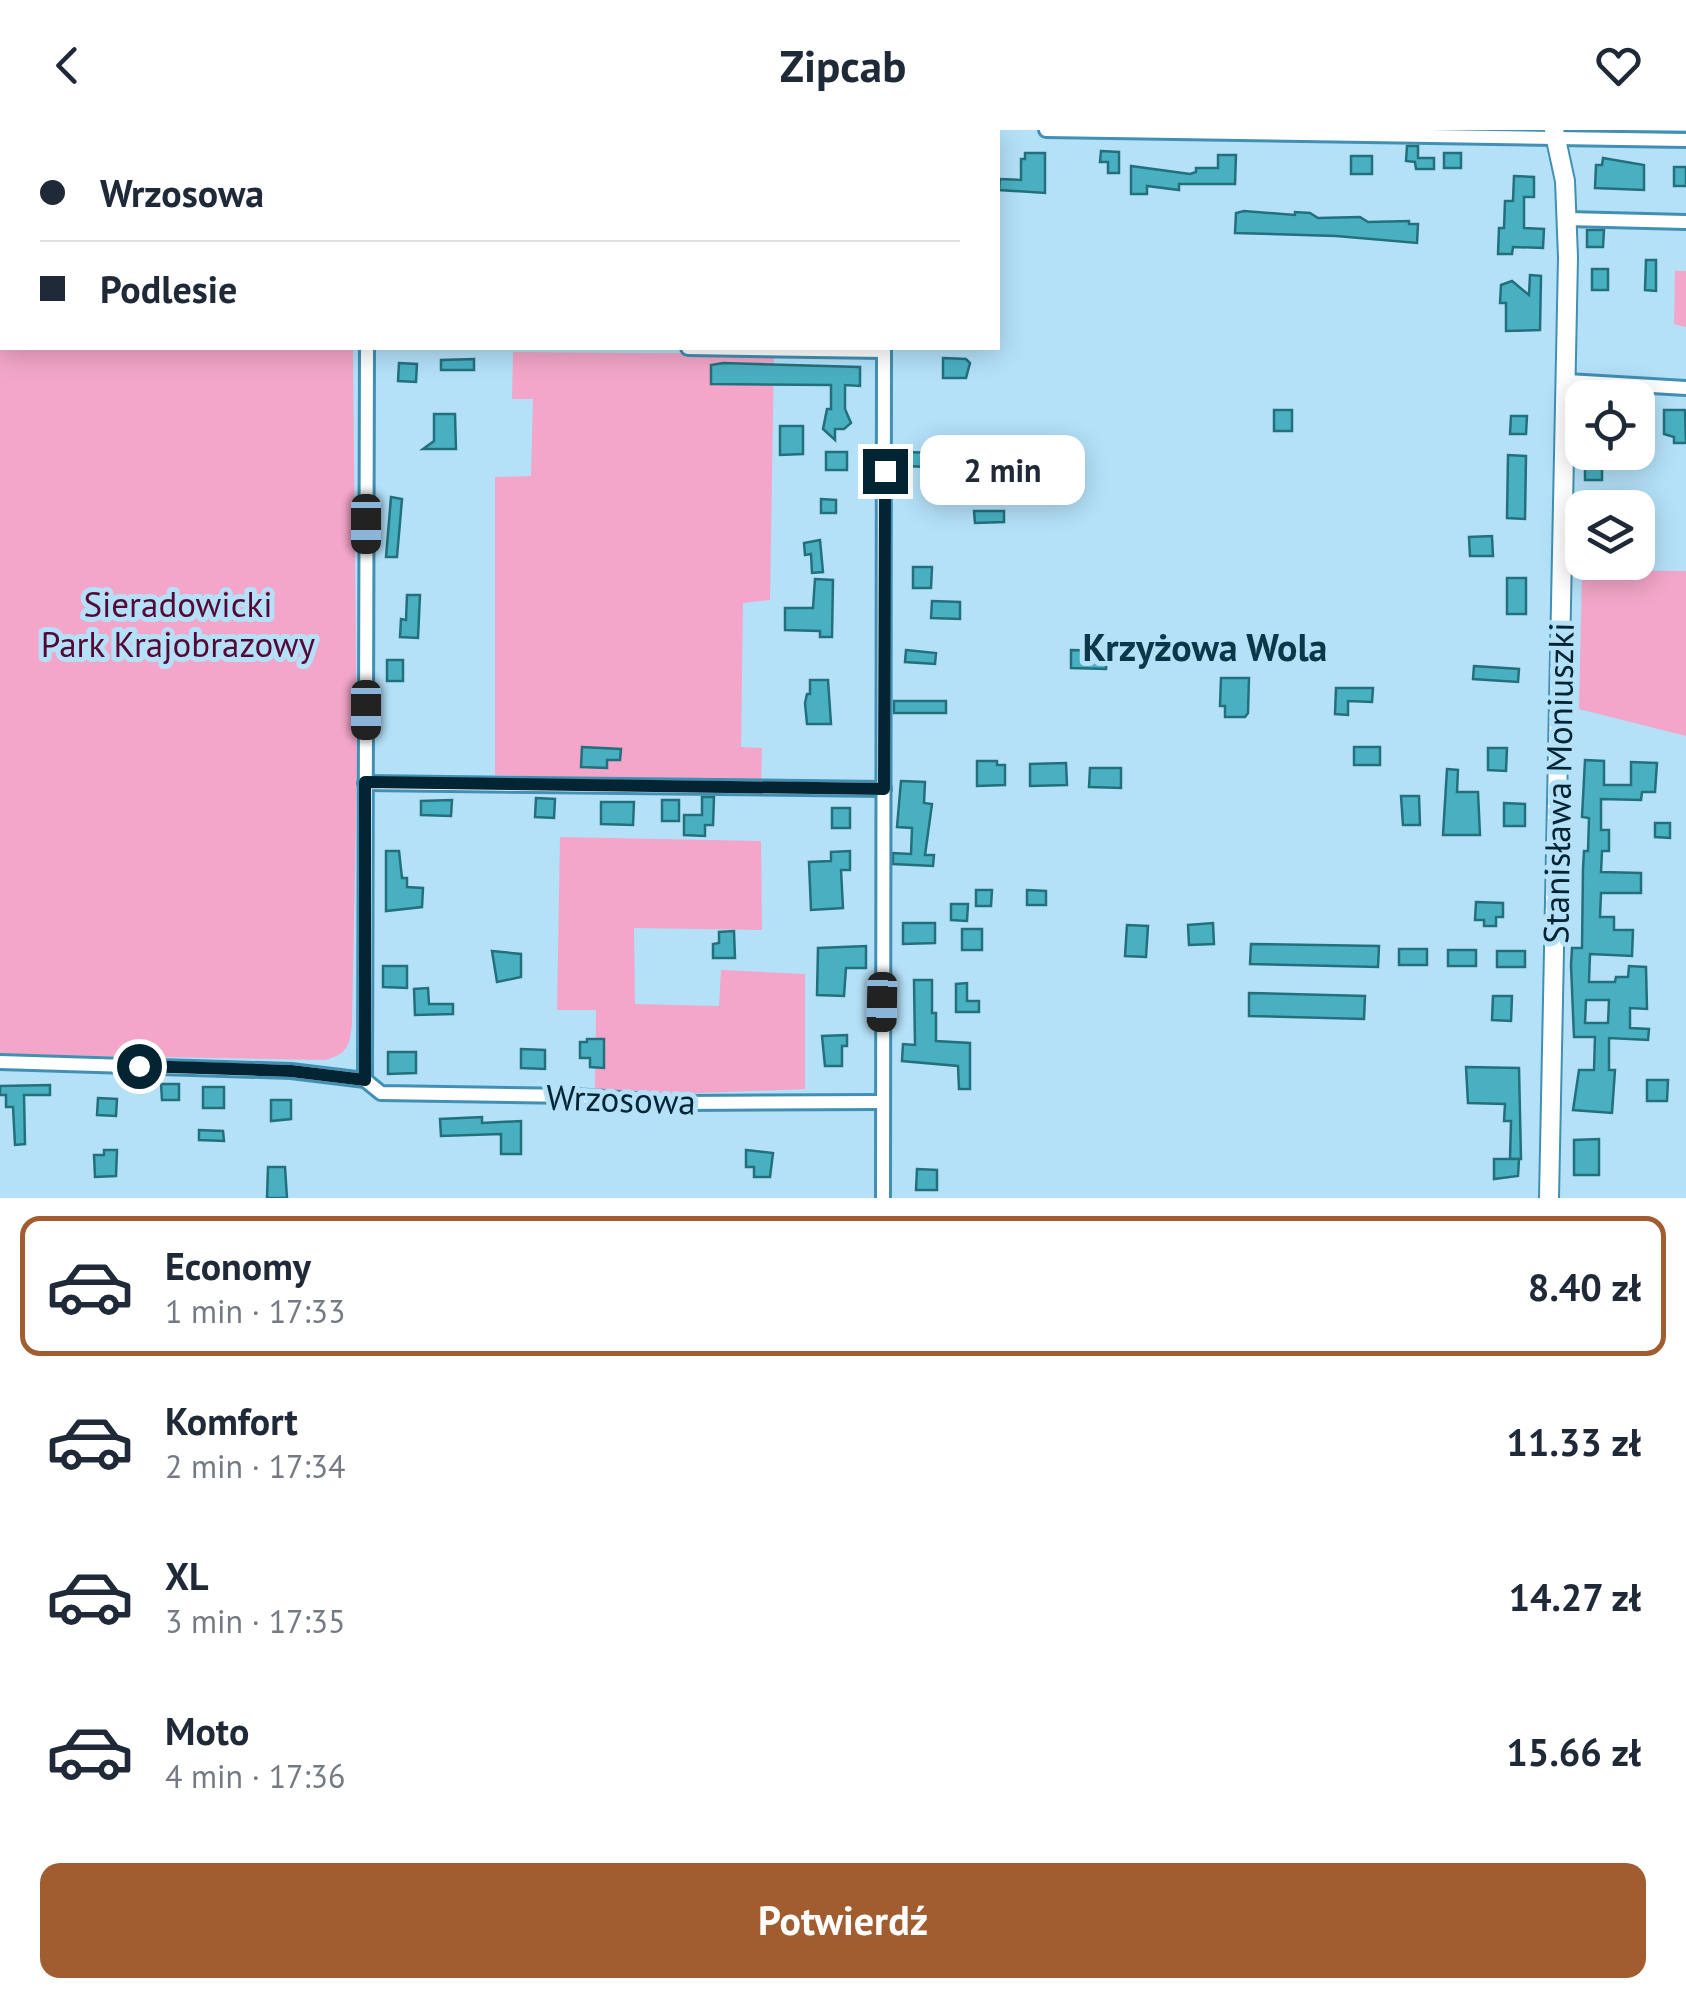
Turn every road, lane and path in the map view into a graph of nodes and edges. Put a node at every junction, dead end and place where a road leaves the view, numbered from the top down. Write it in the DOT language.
graph roads {
  1 [pos="1046,130"];
  2 [pos="1555,135"];
  3 [pos="1681,137"];
  4 [pos="1568,218"];
  5 [pos="1686,222"];
  6 [pos="367,350"];
  7 [pos="884,350"];
  8 [pos="1567,380"];
  9 [pos="1655,386"];
  10 [pos="1686,388"];
  11 [pos="1565,470"];
  12 [pos="365,782"];
  13 [pos="884,789"];
  14 [pos="0,1062"];
  15 [pos="365,1080"];
  16 [pos="881,1102"];
  17 [pos="882,1198"];
  18 [pos="1549,1198"];
  1 -- 2 [label="street"];
  2 -- 3 [label="street"];
  2 -- 4 [label="street, Stanisława Moniuszki"];
  4 -- 5 [label="street"];
  4 -- 8 [label="street, Stanisława Moniuszki"];
  6 -- 12 [label="street"];
  7 -- 13 [label="street"];
  9 -- 10 [label="street"];
  11 -- 18 [label="street, Stanisława Moniuszki"];
  12 -- 13 [label="street"];
  12 -- 15 [label="street"];
  13 -- 16 [label="street"];
  14 -- 15 [label="street, Wrzosowa"];
  15 -- 16 [label="street, Wrzosowa"];
  16 -- 17 [label="street"];
}
